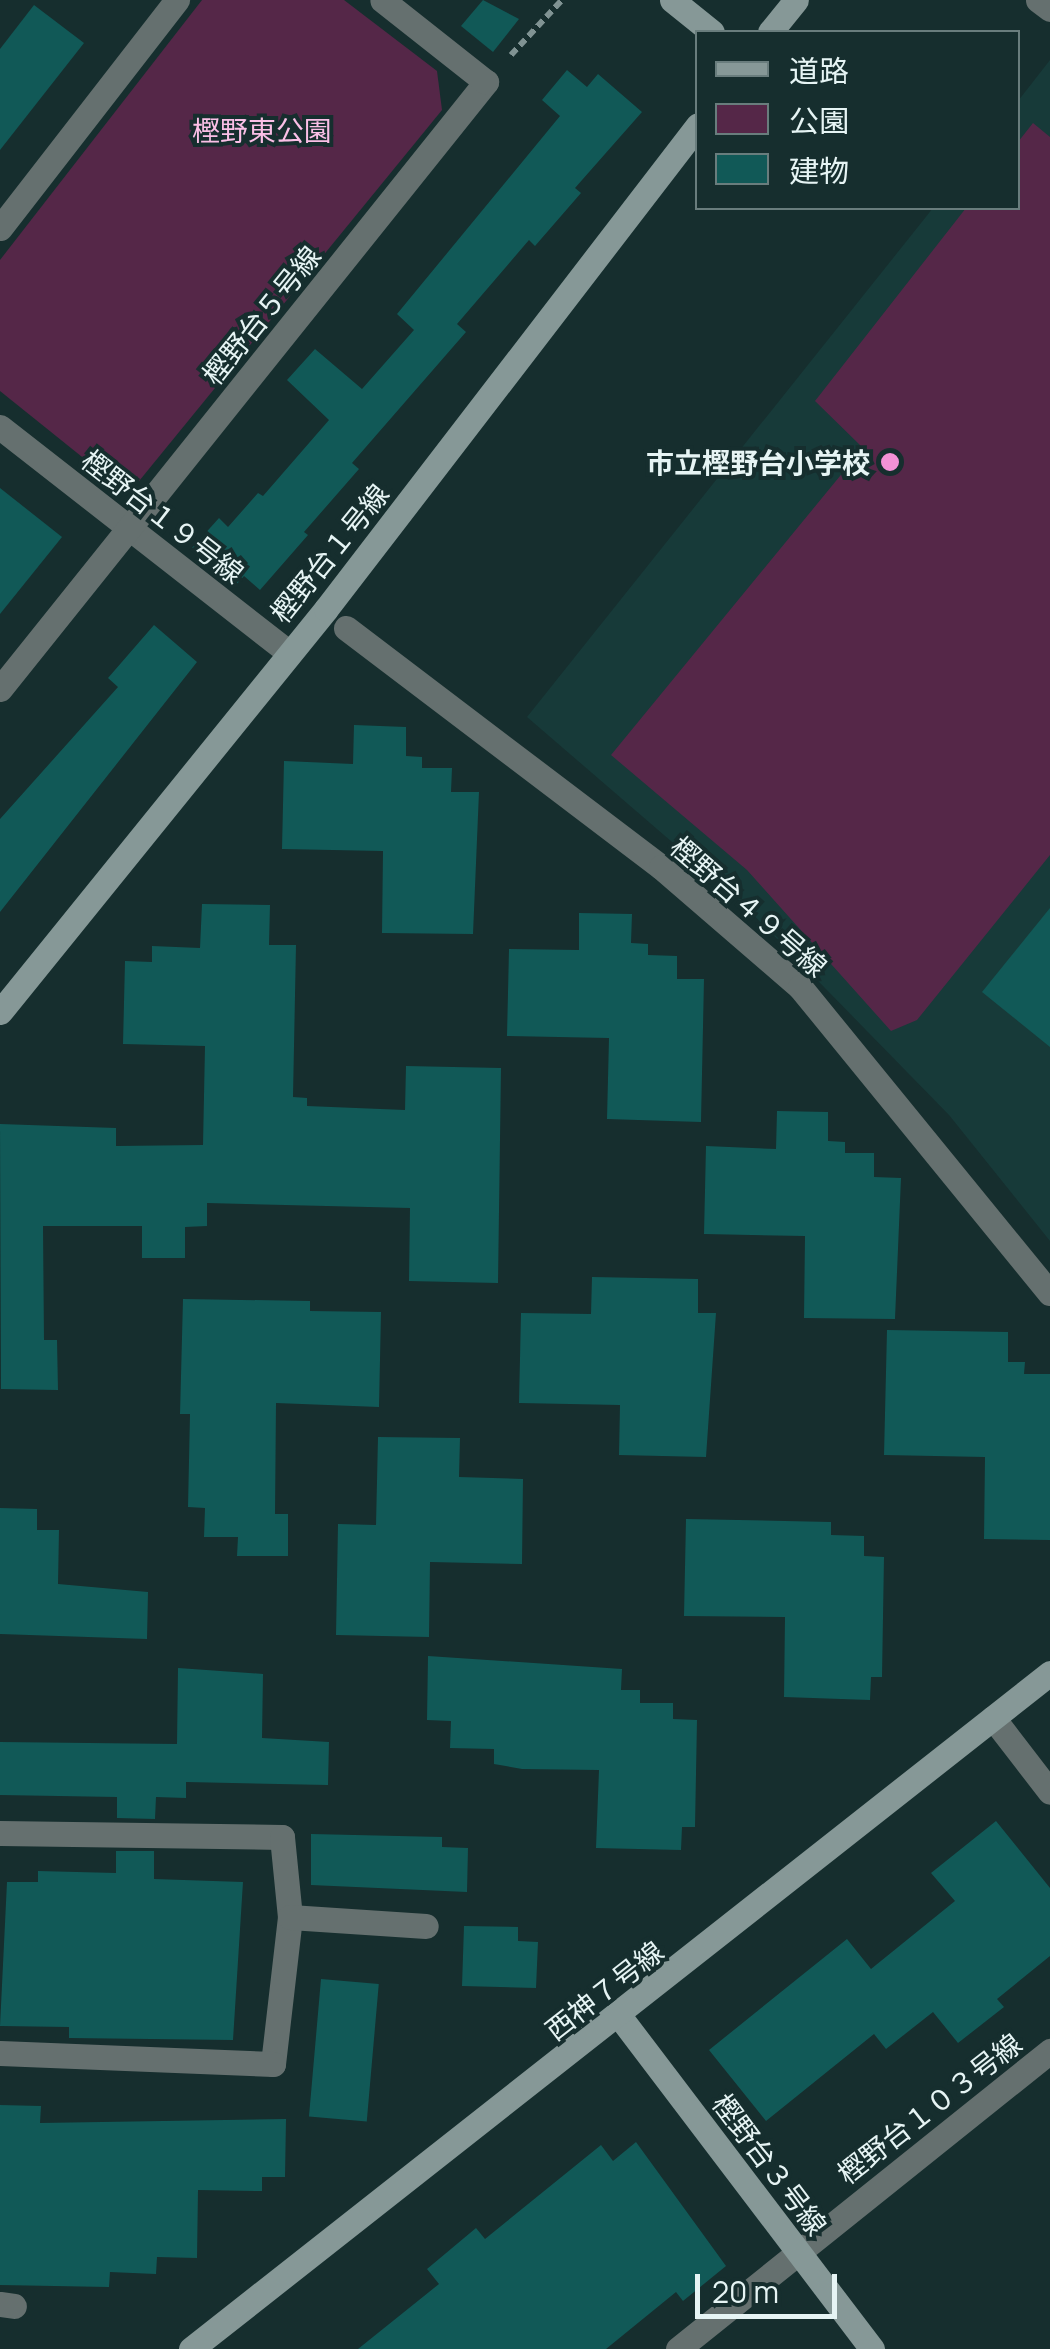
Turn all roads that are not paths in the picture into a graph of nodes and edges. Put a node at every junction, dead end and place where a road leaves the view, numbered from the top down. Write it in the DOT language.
graph roads {
  1 [pos="177,0"];
  2 [pos="382,0"];
  3 [pos="672,0"];
  4 [pos="796,0"];
  5 [pos="1038,0"];
  6 [pos="1050,9"];
  7 [pos="710,30"];
  8 [pos="772,30"];
  9 [pos="695,129"];
  10 [pos="0,228"];
  11 [pos="0,427"];
  12 [pos="129,528"];
  13 [pos="346,628"];
  14 [pos="288,652"];
  15 [pos="0,689"];
  16 [pos="0,1012"];
  17 [pos="1050,1293"];
  18 [pos="1050,1673"];
  19 [pos="993,1718"];
  20 [pos="1050,1792"];
  21 [pos="0,1832"];
  22 [pos="290,1917"];
  23 [pos="426,1926"];
  24 [pos="620,2017"];
  25 [pos="1050,2051"];
  26 [pos="0,2053"];
  27 [pos="797,2249"];
  28 [pos="191,2349"];
  29 [pos="678,2349"];
  30 [pos="872,2349"];
  1 -- 10 [label="street"];
  2 -- 12 [label="street, 樫野台５号線"];
  3 -- 7 [label="street"];
  4 -- 8 [label="street"];
  5 -- 6 [label="street"];
  9 -- 14 [label="street, 樫野台１号線"];
  11 -- 12 [label="street, 樫野台１９号線"];
  12 -- 14 [label="street, 樫野台１９号線"];
  12 -- 15 [label="street, 樫野台５号線"];
  13 -- 17 [label="street, 樫野台４９号線"];
  14 -- 16 [label="street, 樫野台１号線"];
  18 -- 19 [label="street, 西神７号線"];
  19 -- 20 [label="street"];
  19 -- 24 [label="street, 西神７号線"];
  21 -- 22 [label="street"];
  22 -- 23 [label="street"];
  22 -- 26 [label="street"];
  24 -- 27 [label="street, 樫野台３号線"];
  24 -- 28 [label="street, 西神７号線"];
  25 -- 27 [label="street, 樫野台１０３号線"];
  27 -- 29 [label="street, 樫野台１０３号線"];
  27 -- 30 [label="street, 樫野台３号線"];
}
